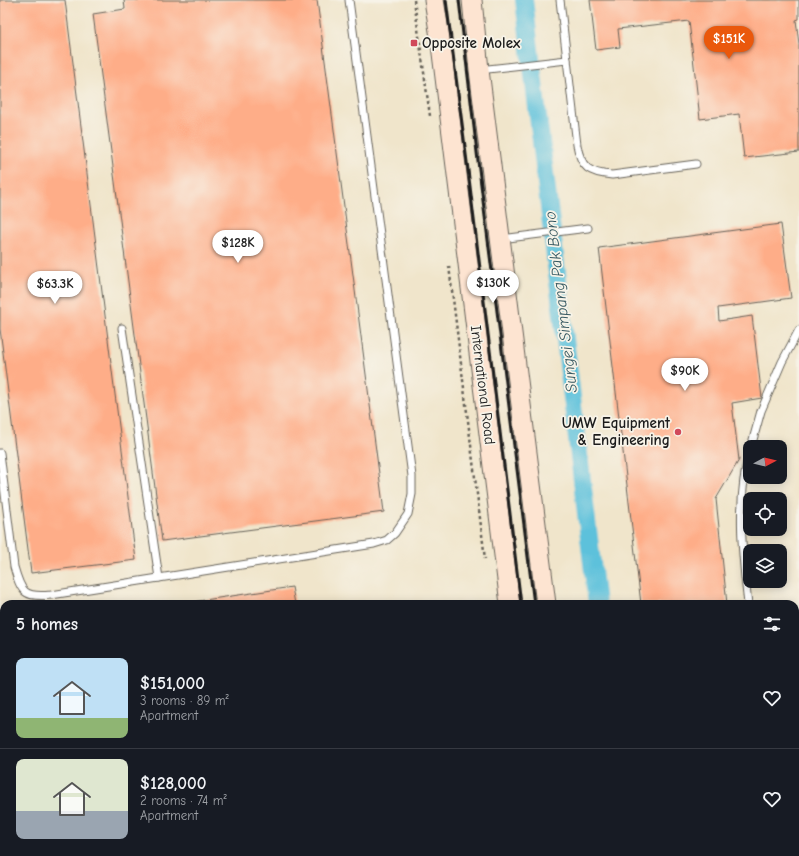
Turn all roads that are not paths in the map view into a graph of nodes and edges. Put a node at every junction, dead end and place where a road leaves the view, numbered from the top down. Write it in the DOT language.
graph roads {
  1 [pos="349,0"];
  2 [pos="434,0"];
  3 [pos="472,0"];
  4 [pos="560,0"];
  5 [pos="566,61"];
  6 [pos="478,70"];
  7 [pos="696,164"];
  8 [pos="587,228"];
  9 [pos="500,239"];
  10 [pos="122,328"];
  11 [pos="799,330"];
  12 [pos="752,440"];
  13 [pos="0,453"];
  14 [pos="744,484"];
  15 [pos="159,578"];
  16 [pos="510,600"];
  17 [pos="545,600"];
  18 [pos="748,600"];
  1 -- 15 [label="lane"];
  2 -- 16 [label="main road, International Road"];
  3 -- 6 [label="main road"];
  4 -- 5 [label="lane"];
  5 -- 6 [label="lane"];
  5 -- 7 [label="lane"];
  6 -- 9 [label="main road"];
  8 -- 9 [label="lane"];
  9 -- 17 [label="main road"];
  10 -- 15 [label="lane"];
  11 -- 12 [label="lane"];
  13 -- 15 [label="lane"];
  14 -- 18 [label="lane"];
}
